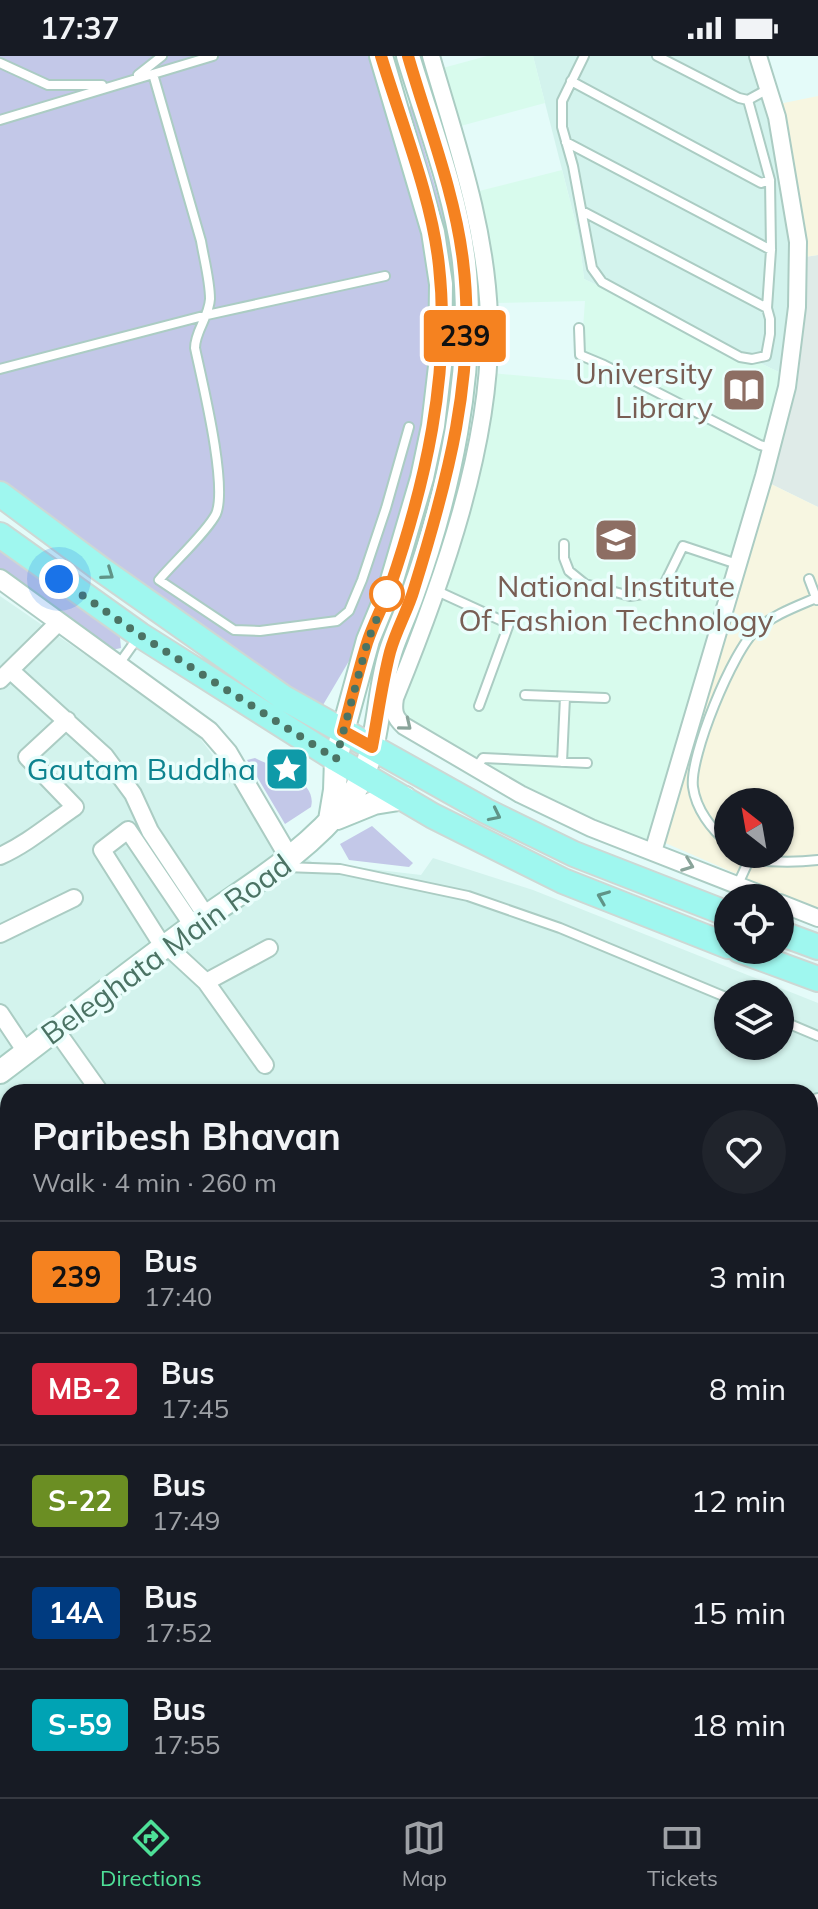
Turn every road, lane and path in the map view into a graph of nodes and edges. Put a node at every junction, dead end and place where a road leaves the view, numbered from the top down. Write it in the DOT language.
graph roads {
  1 [pos="162,56"];
  2 [pos="213,56"];
  3 [pos="381,56"];
  4 [pos="408,56"];
  5 [pos="431,56"];
  6 [pos="584,56"];
  7 [pos="657,56"];
  8 [pos="758,56"];
  9 [pos="0,63"];
  10 [pos="153,74"];
  11 [pos="571,81"];
  12 [pos="427,82"];
  13 [pos="120,83"];
  14 [pos="768,89"];
  15 [pos="392,92"];
  16 [pos="748,100"];
  17 [pos="0,120"];
  18 [pos="566,142"];
  19 [pos="770,180"];
  20 [pos="582,211"];
  21 [pos="771,250"];
  22 [pos="385,276"];
  23 [pos="767,308"];
  24 [pos="207,315"];
  25 [pos="579,328"];
  26 [pos="766,356"];
  27 [pos="790,363"];
  28 [pos="0,369"];
  29 [pos="409,427"];
  30 [pos="771,448"];
  31 [pos="0,494"];
  32 [pos="0,535"];
  33 [pos="564,544"];
  34 [pos="737,564"];
  35 [pos="809,579"];
  36 [pos="6,587"];
  37 [pos="437,591"];
  38 [pos="817,600"];
  39 [pos="59,622"];
  40 [pos="401,623"];
  41 [pos="423,631"];
  42 [pos="140,635"];
  43 [pos="119,665"];
  44 [pos="5,675"];
  45 [pos="525,695"];
  46 [pos="565,697"];
  47 [pos="605,698"];
  48 [pos="696,702"];
  49 [pos="479,706"];
  50 [pos="714,708"];
  51 [pos="67,720"];
  52 [pos="343,731"];
  53 [pos="372,747"];
  54 [pos="336,759"];
  55 [pos="562,762"];
  56 [pos="587,763"];
  57 [pos="476,768"];
  58 [pos="363,773"];
  59 [pos="405,798"];
  60 [pos="330,822"];
  61 [pos="714,831"];
  62 [pos="653,852"];
  63 [pos="0,856"];
  64 [pos="794,859"];
  65 [pos="818,860"];
  66 [pos="285,863"];
  67 [pos="742,868"];
  68 [pos="738,884"];
  69 [pos="74,898"];
  70 [pos="714,909"];
  71 [pos="794,909"];
  72 [pos="818,918"];
  73 [pos="200,922"];
  74 [pos="0,934"];
  75 [pos="794,938"];
  76 [pos="714,940"];
  77 [pos="165,947"];
  78 [pos="818,947"];
  79 [pos="269,948"];
  80 [pos="777,964"];
  81 [pos="818,979"];
  82 [pos="206,982"];
  83 [pos="714,992"];
  84 [pos="0,1013"];
  85 [pos="794,1026"];
  86 [pos="56,1030"];
  87 [pos="818,1036"];
  88 [pos="26,1052"];
  89 [pos="265,1065"];
  90 [pos="0,1072"];
  91 [pos="94,1084"];
  1 -- 13 [label="lane"];
  2 -- 10 [label="lane"];
  3 -- 15 [label="main road"];
  4 -- 12 [label="main road"];
  5 -- 12 [label="street"];
  6 -- 11 [label="lane"];
  7 -- 16 [label="lane"];
  8 -- 14 [label="street"];
  9 -- 13 [label="lane"];
  10 -- 13 [label="lane"];
  10 -- 24 [label="lane"];
  11 -- 18 [label="lane"];
  11 -- 19 [label="lane"];
  12 -- 15 [label="street"];
  12 -- 37 [label="street"];
  12 -- 40 [label="main road"];
  13 -- 17 [label="lane"];
  14 -- 16 [label="lane"];
  14 -- 27 [label="street"];
  15 -- 52 [label="main road"];
  16 -- 19 [label="lane"];
  18 -- 20 [label="lane"];
  18 -- 21 [label="lane"];
  19 -- 21 [label="lane"];
  20 -- 23 [label="lane"];
  20 -- 26 [label="lane"];
  21 -- 23 [label="lane"];
  22 -- 24 [label="lane"];
  23 -- 26 [label="lane"];
  24 -- 28 [label="lane"];
  24 -- 29 [label="lane"];
  25 -- 30 [label="lane"];
  26 -- 27 [label="lane"];
  27 -- 30 [label="street"];
  30 -- 34 [label="street"];
  31 -- 52 [label="main road, one-way"];
  32 -- 42 [label="main road"];
  33 -- 34 [label="lane"];
  34 -- 48 [label="street"];
  35 -- 38 [label="lane"];
  36 -- 39 [label="street"];
  37 -- 41 [label="street"];
  37 -- 49 [label="lane"];
  38 -- 50 [label="lane"];
  39 -- 43 [label="street"];
  39 -- 44 [label="street"];
  40 -- 41 [label="street"];
  40 -- 53 [label="main road"];
  41 -- 57 [label="street, one-way"];
  42 -- 43 [label="lane"];
  42 -- 54 [label="main road"];
  43 -- 66 [label="street"];
  44 -- 51 [label="street"];
  45 -- 46 [label="lane"];
  46 -- 47 [label="lane"];
  46 -- 55 [label="lane"];
  48 -- 50 [label="lane"];
  48 -- 62 [label="street"];
  50 -- 61 [label="lane"];
  51 -- 63 [label="street"];
  51 -- 73 [label="street"];
  52 -- 53 [label="main road"];
  52 -- 54 [label="main road"];
  53 -- 58 [label="main road"];
  53 -- 70 [label="main road, one-way"];
  54 -- 58 [label="main road"];
  54 -- 60 [label="main road"];
  55 -- 56 [label="lane"];
  55 -- 57 [label="lane"];
  57 -- 62 [label="street"];
  58 -- 59 [label="main road"];
  58 -- 60 [label="main road"];
  59 -- 60 [label="main road"];
  76 -- 59 [label="main road, one-way"];
  60 -- 66 [label="main road, Beleghata Main Road"];
  62 -- 68 [label="street, one-way"];
  64 -- 65 [label="lane"];
  66 -- 73 [label="main road, Beleghata Main Road"];
  66 -- 83 [label="lane"];
  67 -- 68 [label="lane"];
  69 -- 74 [label="street"];
  71 -- 72 [label="street"];
  73 -- 77 [label="main road, Beleghata Main Road"];
  73 -- 77 [label="street"];
  75 -- 78 [label="main road"];
  77 -- 82 [label="street"];
  77 -- 86 [label="main road, Beleghata Main Road"];
  79 -- 82 [label="street"];
  80 -- 81 [label="main road"];
  82 -- 89 [label="street"];
  84 -- 88 [label="street"];
  85 -- 87 [label="lane"];
  86 -- 88 [label="main road, Beleghata Main Road"];
  86 -- 91 [label="street"];
  88 -- 90 [label="main road, Beleghata Main Road"];
}
